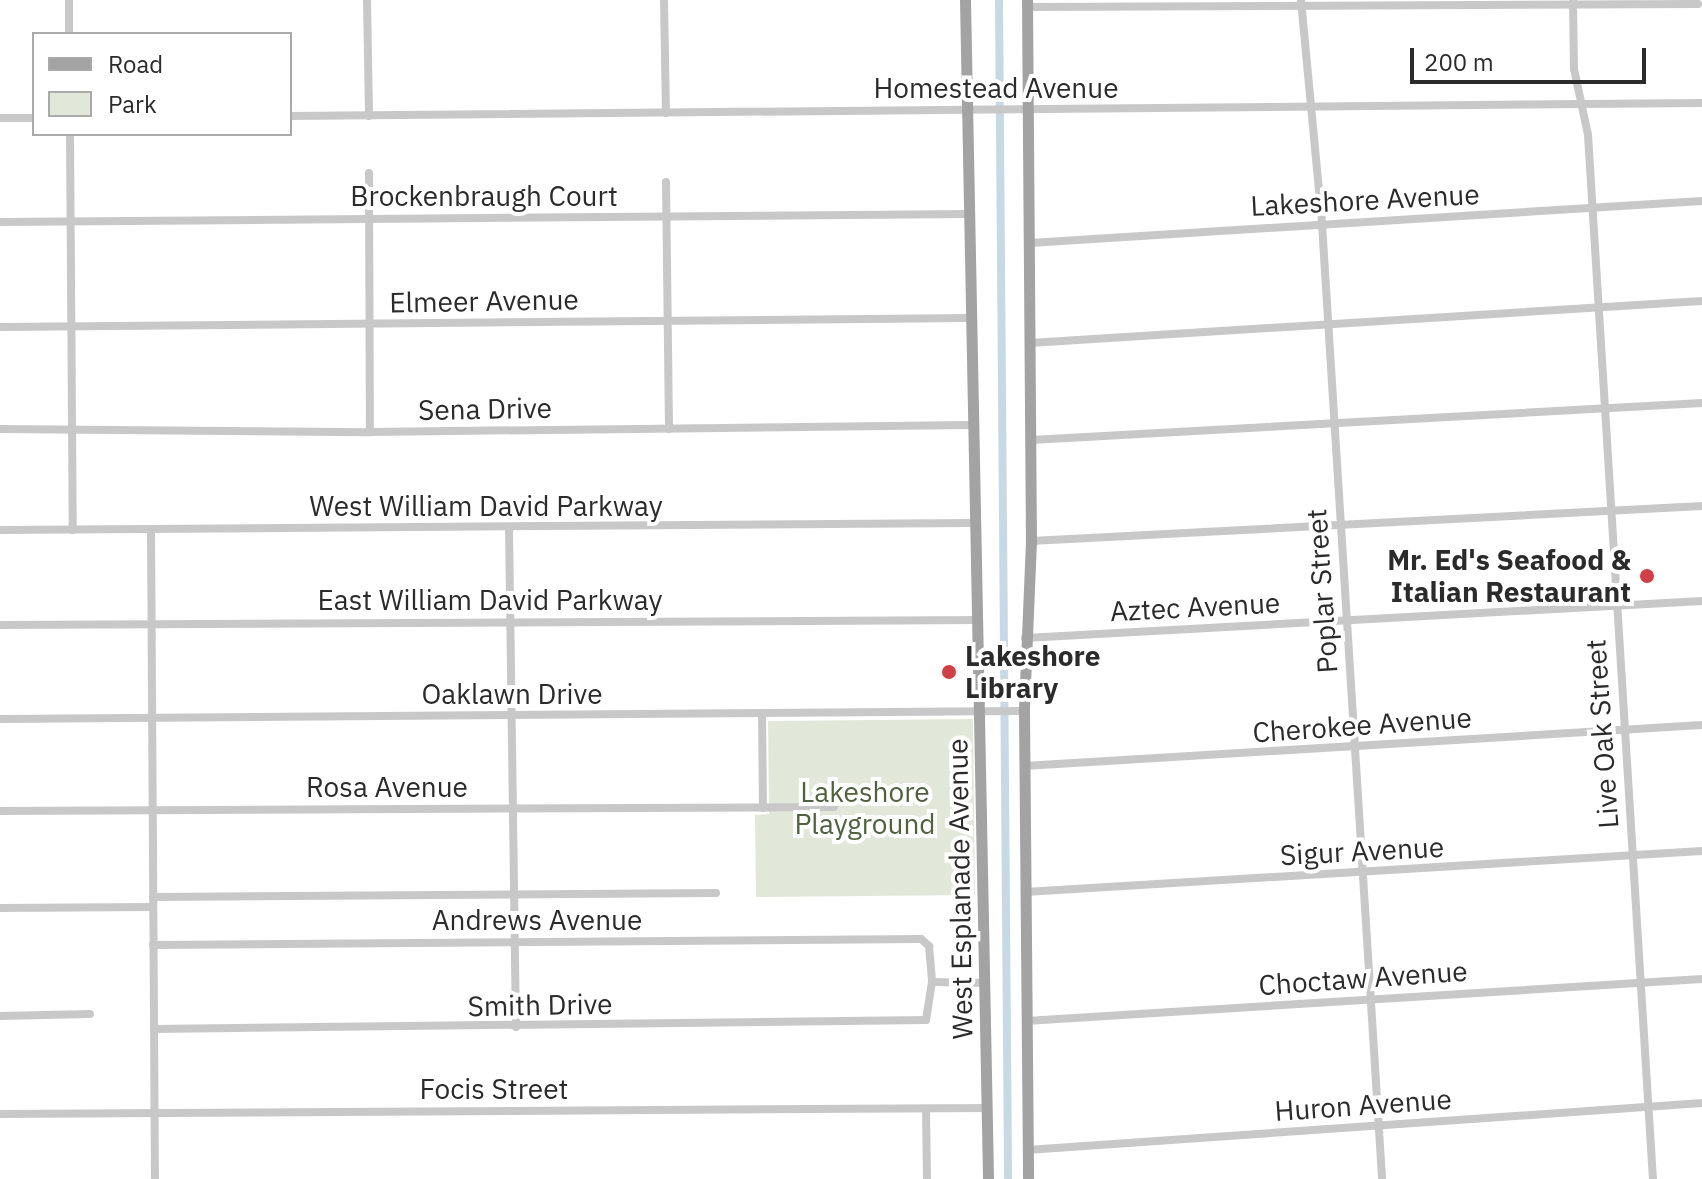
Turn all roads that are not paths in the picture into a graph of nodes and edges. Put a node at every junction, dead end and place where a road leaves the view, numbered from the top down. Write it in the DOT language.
graph roads {
  1 [pos="69,0"];
  2 [pos="367,0"];
  3 [pos="664,0"];
  4 [pos="965,0"];
  5 [pos="1573,2"];
  6 [pos="1301,3"];
  7 [pos="1027,4"];
  8 [pos="1698,4"];
  9 [pos="69,32"];
  10 [pos="1702,103"];
  11 [pos="1581,104"];
  12 [pos="1311,108"];
  13 [pos="967,110"];
  14 [pos="1028,110"];
  15 [pos="666,113"];
  16 [pos="292,116"];
  17 [pos="369,116"];
  18 [pos="0,118"];
  19 [pos="32,118"];
  20 [pos="70,136"];
  21 [pos="369,173"];
  22 [pos="666,182"];
  23 [pos="1702,201"];
  24 [pos="1592,209"];
  25 [pos="968,214"];
  26 [pos="369,218"];
  27 [pos="667,218"];
  28 [pos="0,222"];
  29 [pos="70,222"];
  30 [pos="1322,224"];
  31 [pos="1030,243"];
  32 [pos="1702,301"];
  33 [pos="1598,309"];
  34 [pos="969,318"];
  35 [pos="668,321"];
  36 [pos="369,324"];
  37 [pos="71,326"];
  38 [pos="0,327"];
  39 [pos="1328,327"];
  40 [pos="1030,343"];
  41 [pos="1702,403"];
  42 [pos="1604,410"];
  43 [pos="970,425"];
  44 [pos="1333,425"];
  45 [pos="0,429"];
  46 [pos="71,429"];
  47 [pos="669,429"];
  48 [pos="370,432"];
  49 [pos="1031,440"];
  50 [pos="1702,506"];
  51 [pos="1610,508"];
  52 [pos="973,523"];
  53 [pos="1340,524"];
  54 [pos="509,528"];
  55 [pos="151,529"];
  56 [pos="0,530"];
  57 [pos="73,530"];
  58 [pos="1031,541"];
  59 [pos="1702,601"];
  60 [pos="1616,607"];
  61 [pos="981,620"];
  62 [pos="1346,621"];
  63 [pos="511,622"];
  64 [pos="152,624"];
  65 [pos="0,625"];
  66 [pos="1025,638"];
  67 [pos="987,711"];
  68 [pos="1020,711"];
  69 [pos="762,713"];
  70 [pos="513,716"];
  71 [pos="152,718"];
  72 [pos="0,719"];
  73 [pos="1702,725"];
  74 [pos="1624,730"];
  75 [pos="1354,749"];
  76 [pos="1024,766"];
  77 [pos="834,807"];
  78 [pos="514,808"];
  79 [pos="763,808"];
  80 [pos="153,810"];
  81 [pos="0,811"];
  82 [pos="1702,851"];
  83 [pos="1632,856"];
  84 [pos="1363,873"];
  85 [pos="1025,892"];
  86 [pos="515,893"];
  87 [pos="716,893"];
  88 [pos="153,897"];
  89 [pos="153,907"];
  90 [pos="0,908"];
  91 [pos="515,943"];
  92 [pos="153,945"];
  93 [pos="1702,979"];
  94 [pos="932,982"];
  95 [pos="986,983"];
  96 [pos="1640,983"];
  97 [pos="1371,1000"];
  98 [pos="90,1014"];
  99 [pos="0,1016"];
  100 [pos="1026,1021"];
  101 [pos="516,1027"];
  102 [pos="154,1029"];
  103 [pos="1702,1103"];
  104 [pos="1648,1107"];
  105 [pos="988,1108"];
  106 [pos="926,1109"];
  107 [pos="154,1113"];
  108 [pos="0,1114"];
  109 [pos="1379,1126"];
  110 [pos="1027,1150"];
  111 [pos="155,1179"];
  112 [pos="927,1179"];
  113 [pos="988,1179"];
  114 [pos="1028,1179"];
  115 [pos="1382,1179"];
  116 [pos="1653,1179"];
  1 -- 9 [label="street"];
  2 -- 17 [label="street"];
  3 -- 15 [label="street"];
  4 -- 13 [label="main road, West Esplanade Avenue"];
  5 -- 6 [label="street"];
  5 -- 8 [label="street"];
  5 -- 11 [label="street, Live Oak Street"];
  6 -- 7 [label="street"];
  6 -- 12 [label="street, Poplar Street"];
  7 -- 14 [label="main road"];
  10 -- 11 [label="street, Homestead Avenue"];
  11 -- 12 [label="street, Homestead Avenue"];
  11 -- 24 [label="street, Live Oak Street"];
  12 -- 14 [label="street, Homestead Avenue"];
  12 -- 30 [label="street, Poplar Street"];
  13 -- 14 [label="street, Homestead Avenue"];
  13 -- 15 [label="street, Homestead Avenue"];
  13 -- 25 [label="main road, West Esplanade Avenue"];
  14 -- 31 [label="main road"];
  15 -- 17 [label="street, Homestead Avenue"];
  16 -- 17 [label="street, Homestead Avenue"];
  18 -- 19 [label="street"];
  20 -- 29 [label="street"];
  21 -- 26 [label="street"];
  22 -- 27 [label="street"];
  23 -- 24 [label="street, Lakeshore Avenue"];
  24 -- 30 [label="street, Lakeshore Avenue"];
  24 -- 33 [label="street, Live Oak Street"];
  25 -- 27 [label="street, Brockenbraugh Court"];
  25 -- 34 [label="main road, West Esplanade Avenue"];
  26 -- 27 [label="street, Brockenbraugh Court"];
  26 -- 29 [label="street, Brockenbraugh Court"];
  26 -- 36 [label="street"];
  27 -- 35 [label="street"];
  28 -- 29 [label="street, Brockenbraugh Court"];
  29 -- 37 [label="street"];
  30 -- 31 [label="street, Lakeshore Avenue"];
  30 -- 39 [label="street, Poplar Street"];
  31 -- 40 [label="main road"];
  32 -- 33 [label="street"];
  33 -- 39 [label="street"];
  33 -- 42 [label="street, Live Oak Street"];
  34 -- 35 [label="street, Elmeer Avenue"];
  34 -- 43 [label="main road, West Esplanade Avenue"];
  35 -- 36 [label="street, Elmeer Avenue"];
  35 -- 47 [label="street"];
  36 -- 37 [label="street, Elmeer Avenue"];
  36 -- 48 [label="street"];
  37 -- 38 [label="street, Elmeer Avenue"];
  37 -- 46 [label="street"];
  39 -- 40 [label="street"];
  39 -- 44 [label="street, Poplar Street"];
  40 -- 49 [label="main road"];
  41 -- 42 [label="street"];
  42 -- 44 [label="street"];
  42 -- 51 [label="street, Live Oak Street"];
  43 -- 47 [label="street, Sena Drive"];
  43 -- 52 [label="main road, West Esplanade Avenue"];
  44 -- 49 [label="street"];
  44 -- 53 [label="street, Poplar Street"];
  45 -- 46 [label="street, Sena Drive"];
  46 -- 48 [label="street, Sena Drive"];
  46 -- 57 [label="street"];
  47 -- 48 [label="street, Sena Drive"];
  49 -- 58 [label="main road"];
  50 -- 51 [label="street"];
  51 -- 53 [label="street"];
  51 -- 60 [label="street, Live Oak Street"];
  52 -- 54 [label="street, West William David Parkway"];
  52 -- 61 [label="main road, West Esplanade Avenue"];
  53 -- 58 [label="street"];
  53 -- 62 [label="street, Poplar Street"];
  54 -- 55 [label="street, West William David Parkway"];
  54 -- 63 [label="street"];
  55 -- 57 [label="street, West William David Parkway"];
  55 -- 64 [label="street"];
  56 -- 57 [label="street, West William David Parkway"];
  58 -- 66 [label="main road"];
  59 -- 60 [label="street, Aztec Avenue"];
  60 -- 62 [label="street, Aztec Avenue"];
  60 -- 74 [label="street, Live Oak Street"];
  61 -- 63 [label="street, East William David Parkway"];
  61 -- 67 [label="main road, West Esplanade Avenue"];
  62 -- 66 [label="street, Aztec Avenue"];
  62 -- 75 [label="street, Poplar Street"];
  63 -- 64 [label="street, East William David Parkway"];
  63 -- 70 [label="street"];
  64 -- 65 [label="street, East William David Parkway"];
  64 -- 71 [label="street"];
  66 -- 68 [label="main road"];
  67 -- 68 [label="street, Oaklawn Drive"];
  67 -- 69 [label="street, Oaklawn Drive"];
  67 -- 95 [label="main road, West Esplanade Avenue"];
  68 -- 76 [label="main road"];
  69 -- 70 [label="street, Oaklawn Drive"];
  69 -- 79 [label="street"];
  70 -- 71 [label="street, Oaklawn Drive"];
  70 -- 78 [label="street"];
  71 -- 72 [label="street, Oaklawn Drive"];
  71 -- 80 [label="street"];
  73 -- 74 [label="street, Cherokee Avenue"];
  74 -- 75 [label="street, Cherokee Avenue"];
  74 -- 83 [label="street, Live Oak Street"];
  75 -- 76 [label="street, Cherokee Avenue"];
  75 -- 84 [label="street, Poplar Street"];
  76 -- 85 [label="main road"];
  77 -- 79 [label="street, Rosa Avenue"];
  78 -- 79 [label="street, Rosa Avenue"];
  78 -- 80 [label="street, Rosa Avenue"];
  78 -- 86 [label="street"];
  80 -- 81 [label="street, Rosa Avenue"];
  80 -- 88 [label="street"];
  82 -- 83 [label="street, Sigur Avenue"];
  83 -- 84 [label="street, Sigur Avenue"];
  83 -- 96 [label="street, Live Oak Street"];
  84 -- 85 [label="street, Sigur Avenue"];
  84 -- 97 [label="street, Poplar Street"];
  85 -- 100 [label="main road"];
  86 -- 87 [label="street"];
  86 -- 88 [label="street"];
  86 -- 91 [label="street"];
  88 -- 89 [label="street"];
  89 -- 90 [label="street"];
  89 -- 92 [label="street"];
  91 -- 92 [label="street, Andrews Avenue"];
  91 -- 94 [label="street, Andrews Avenue"];
  91 -- 101 [label="street"];
  92 -- 102 [label="street"];
  93 -- 96 [label="street, Choctaw Avenue"];
  94 -- 95 [label="street"];
  94 -- 101 [label="street, Smith Drive"];
  95 -- 105 [label="main road, West Esplanade Avenue"];
  96 -- 97 [label="street, Choctaw Avenue"];
  96 -- 104 [label="street, Live Oak Street"];
  97 -- 100 [label="street, Choctaw Avenue"];
  97 -- 109 [label="street, Poplar Street"];
  98 -- 99 [label="street"];
  100 -- 110 [label="main road"];
  101 -- 102 [label="street, Smith Drive"];
  102 -- 107 [label="street"];
  103 -- 104 [label="street, Huron Avenue"];
  104 -- 109 [label="street, Huron Avenue"];
  104 -- 116 [label="street, Live Oak Street"];
  105 -- 106 [label="street, Focis Street"];
  105 -- 113 [label="main road, West Esplanade Avenue"];
  106 -- 107 [label="street, Focis Street"];
  106 -- 112 [label="street"];
  107 -- 108 [label="street, Focis Street"];
  107 -- 111 [label="street"];
  109 -- 110 [label="street, Huron Avenue"];
  109 -- 115 [label="street, Poplar Street"];
  110 -- 114 [label="main road"];
}
